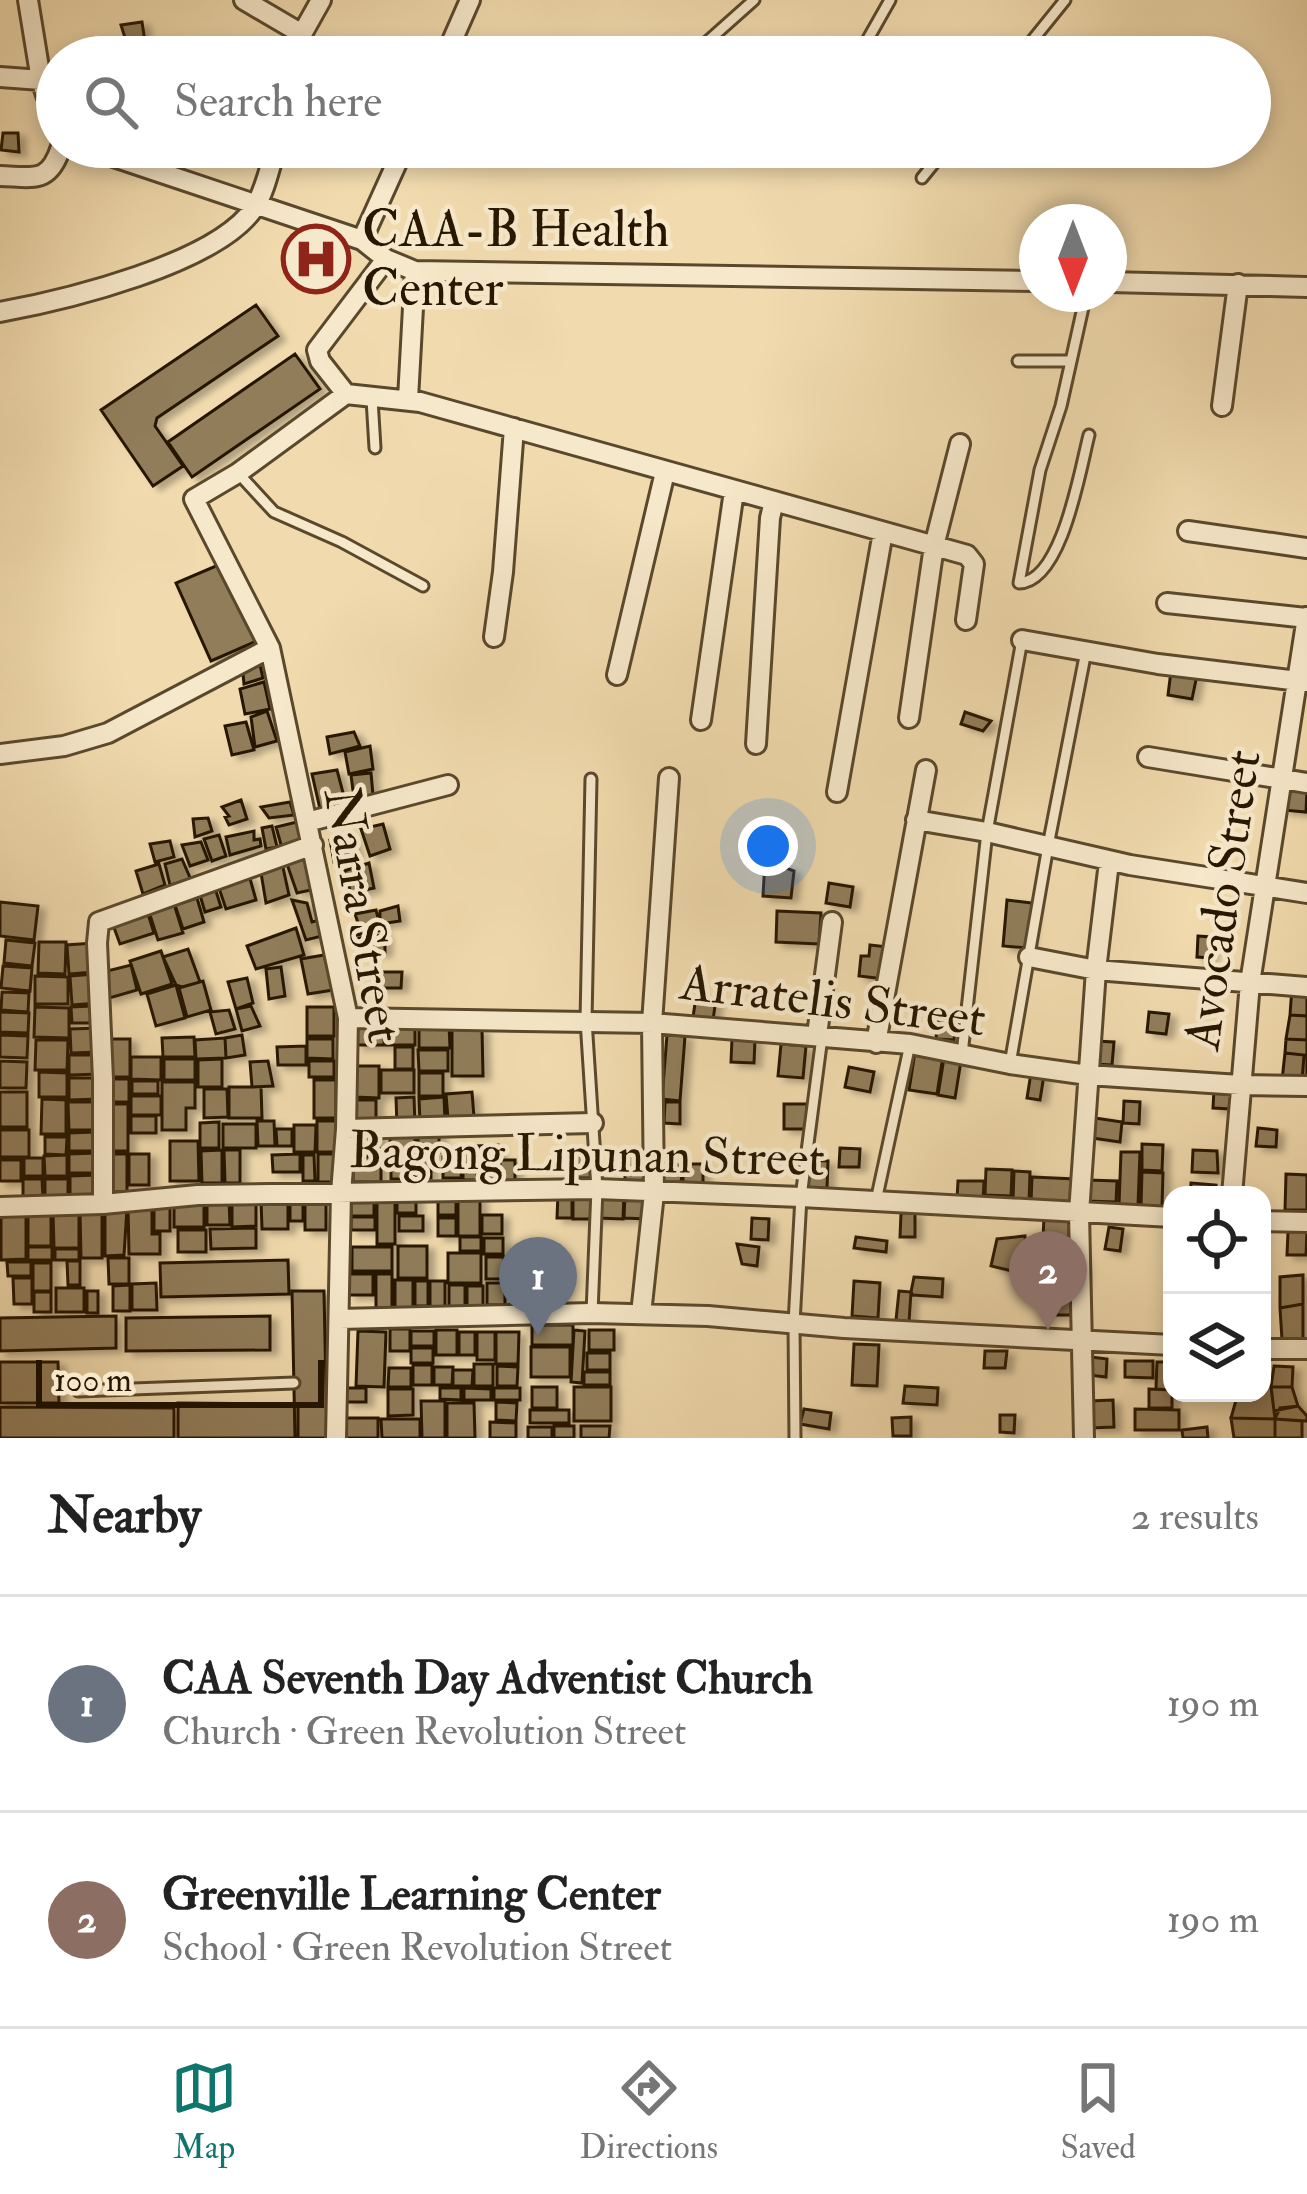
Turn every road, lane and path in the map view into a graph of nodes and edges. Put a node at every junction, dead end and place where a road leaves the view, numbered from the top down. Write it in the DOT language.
graph roads {
  1 [pos="28,0"];
  2 [pos="244,0"];
  3 [pos="321,0"];
  4 [pos="470,0"];
  5 [pos="754,0"];
  6 [pos="890,0"];
  7 [pos="1064,0"];
  8 [pos="291,36"];
  9 [pos="312,36"];
  10 [pos="454,36"];
  11 [pos="714,36"];
  12 [pos="870,36"];
  13 [pos="1036,36"];
  14 [pos="36,49"];
  15 [pos="0,77"];
  16 [pos="36,80"];
  17 [pos="52,168"];
  18 [pos="147,168"];
  19 [pos="269,168"];
  20 [pos="395,168"];
  21 [pos="930,168"];
  22 [pos="0,176"];
  23 [pos="922,178"];
  24 [pos="257,205"];
  25 [pos="362,240"];
  26 [pos="386,259"];
  27 [pos="1307,268"];
  28 [pos="415,271"];
  29 [pos="1019,280"];
  30 [pos="1127,282"];
  31 [pos="1238,284"];
  32 [pos="1300,286"];
  33 [pos="0,312"];
  34 [pos="1082,312"];
  35 [pos="1018,361"];
  36 [pos="1071,361"];
  37 [pos="346,394"];
  38 [pos="372,398"];
  39 [pos="408,399"];
  40 [pos="1222,406"];
  41 [pos="514,428"];
  42 [pos="1089,435"];
  43 [pos="960,443"];
  44 [pos="375,448"];
  45 [pos="665,472"];
  46 [pos="238,473"];
  47 [pos="734,490"];
  48 [pos="774,501"];
  49 [pos="1188,531"];
  50 [pos="883,532"];
  51 [pos="934,546"];
  52 [pos="1307,548"];
  53 [pos="423,586"];
  54 [pos="1167,603"];
  55 [pos="1307,618"];
  56 [pos="966,620"];
  57 [pos="494,638"];
  58 [pos="1022,640"];
  59 [pos="270,648"];
  60 [pos="1086,651"];
  61 [pos="617,676"];
  62 [pos="1302,682"];
  63 [pos="908,718"];
  64 [pos="701,720"];
  65 [pos="756,744"];
  66 [pos="0,754"];
  67 [pos="1148,757"];
  68 [pos="926,770"];
  69 [pos="669,778"];
  70 [pos="591,779"];
  71 [pos="1281,781"];
  72 [pos="1307,783"];
  73 [pos="448,785"];
  74 [pos="837,792"];
  75 [pos="916,820"];
  76 [pos="307,822"];
  77 [pos="987,832"];
  78 [pos="313,845"];
  79 [pos="1048,846"];
  80 [pos="1109,862"];
  81 [pos="1266,888"];
  82 [pos="1307,893"];
  83 [pos="832,922"];
  84 [pos="1029,957"];
  85 [pos="1096,970"];
  86 [pos="1250,982"];
  87 [pos="1307,987"];
  88 [pos="348,1018"];
  89 [pos="586,1020"];
  90 [pos="652,1022"];
  91 [pos="819,1035"];
  92 [pos="875,1043"];
  93 [pos="910,1044"];
  94 [pos="962,1054"];
  95 [pos="1010,1064"];
  96 [pos="1088,1075"];
  97 [pos="1240,1085"];
  98 [pos="1307,1086"];
  99 [pos="593,1123"];
  100 [pos="346,1129"];
  101 [pos="1233,1186"];
  102 [pos="598,1190"];
  103 [pos="340,1193"];
  104 [pos="654,1193"];
  105 [pos="801,1197"];
  106 [pos="875,1201"];
  107 [pos="103,1204"];
  108 [pos="0,1207"];
  109 [pos="1079,1214"];
  110 [pos="1163,1217"];
  111 [pos="1271,1221"];
  112 [pos="1307,1222"];
  113 [pos="592,1313"];
  114 [pos="641,1314"];
  115 [pos="339,1319"];
  116 [pos="794,1323"];
  117 [pos="1083,1341"];
  118 [pos="1163,1345"];
  119 [pos="1271,1348"];
  120 [pos="1307,1349"];
  121 [pos="294,1383"];
  122 [pos="78,1391"];
  123 [pos="336,1438"];
  124 [pos="794,1438"];
  125 [pos="1084,1438"];
  1 -- 14 [label="street"];
  2 -- 8 [label="street"];
  3 -- 9 [label="street"];
  4 -- 10 [label="street"];
  5 -- 11 [label="lane"];
  6 -- 12 [label="lane"];
  7 -- 13 [label="lane"];
  15 -- 16 [label="street"];
  17 -- 22 [label="street"];
  18 -- 24 [label="street"];
  19 -- 24 [label="street"];
  20 -- 25 [label="street"];
  21 -- 23 [label="lane"];
  24 -- 25 [label="street"];
  24 -- 33 [label="street"];
  25 -- 26 [label="street"];
  26 -- 28 [label="street"];
  26 -- 37 [label="street"];
  27 -- 32 [label="street"];
  28 -- 29 [label="street"];
  28 -- 39 [label="street"];
  30 -- 31 [label="street"];
  31 -- 32 [label="street"];
  31 -- 40 [label="street"];
  34 -- 36 [label="lane"];
  35 -- 36 [label="lane"];
  36 -- 42 [label="lane"];
  37 -- 38 [label="street"];
  37 -- 46 [label="street"];
  38 -- 39 [label="street"];
  38 -- 44 [label="lane"];
  39 -- 41 [label="street"];
  41 -- 45 [label="street"];
  41 -- 57 [label="street"];
  43 -- 51 [label="street"];
  45 -- 47 [label="street"];
  45 -- 61 [label="street"];
  46 -- 53 [label="lane"];
  46 -- 59 [label="street, Narra Street"];
  47 -- 48 [label="street"];
  47 -- 64 [label="street"];
  48 -- 50 [label="street"];
  48 -- 65 [label="street"];
  49 -- 52 [label="street"];
  50 -- 51 [label="street"];
  50 -- 74 [label="street"];
  51 -- 56 [label="street"];
  51 -- 63 [label="street"];
  54 -- 55 [label="street"];
  55 -- 62 [label="street, Avocado Street"];
  58 -- 60 [label="street"];
  58 -- 77 [label="lane"];
  59 -- 66 [label="street"];
  59 -- 76 [label="street, Narra Street"];
  60 -- 62 [label="street"];
  60 -- 79 [label="lane"];
  62 -- 71 [label="street, Avocado Street"];
  67 -- 71 [label="street"];
  68 -- 75 [label="street"];
  69 -- 90 [label="street"];
  70 -- 89 [label="lane"];
  71 -- 72 [label="street"];
  71 -- 81 [label="street, Avocado Street"];
  73 -- 76 [label="street"];
  75 -- 77 [label="street"];
  75 -- 92 [label="street"];
  76 -- 78 [label="street, Narra Street"];
  77 -- 79 [label="street"];
  77 -- 94 [label="lane"];
  78 -- 88 [label="street, Narra Street"];
  78 -- 107 [label="street"];
  79 -- 80 [label="street"];
  79 -- 84 [label="lane"];
  80 -- 81 [label="street"];
  80 -- 85 [label="street"];
  81 -- 82 [label="street"];
  81 -- 86 [label="street, Avocado Street"];
  83 -- 91 [label="street"];
  84 -- 85 [label="street"];
  84 -- 95 [label="lane"];
  85 -- 86 [label="street"];
  85 -- 96 [label="street"];
  86 -- 87 [label="street"];
  86 -- 97 [label="street, Avocado Street"];
  88 -- 89 [label="street, Arratelis Street"];
  88 -- 100 [label="street, Narra Street"];
  89 -- 90 [label="street, Arratelis Street"];
  89 -- 99 [label="lane"];
  90 -- 91 [label="street, Arratelis Street"];
  90 -- 104 [label="street"];
  91 -- 92 [label="street, Arratelis Street"];
  91 -- 105 [label="lane"];
  92 -- 93 [label="street, Arratelis Street"];
  93 -- 94 [label="street, Arratelis Street"];
  93 -- 106 [label="lane"];
  94 -- 95 [label="street, Arratelis Street"];
  95 -- 96 [label="street, Arratelis Street"];
  96 -- 97 [label="street, Arratelis Street"];
  96 -- 109 [label="street"];
  97 -- 98 [label="street, Arratelis Street"];
  97 -- 101 [label="street, Avocado Street"];
  99 -- 100 [label="street"];
  99 -- 102 [label="lane"];
  100 -- 103 [label="street, Narra Street"];
  102 -- 103 [label="street, Bagong Lipunan Street"];
  102 -- 104 [label="street, Bagong Lipunan Street"];
  102 -- 113 [label="lane"];
  103 -- 107 [label="street, Bagong Lipunan Street"];
  103 -- 115 [label="street, Narra Street"];
  104 -- 105 [label="street, Bagong Lipunan Street"];
  104 -- 114 [label="street"];
  105 -- 106 [label="street, Bagong Lipunan Street"];
  105 -- 116 [label="lane"];
  106 -- 109 [label="street, Bagong Lipunan Street"];
  107 -- 108 [label="street, Bagong Lipunan Street"];
  109 -- 110 [label="street, Bagong Lipunan Street"];
  109 -- 117 [label="street"];
  111 -- 112 [label="street"];
  113 -- 114 [label="street"];
  113 -- 115 [label="street"];
  114 -- 116 [label="street"];
  115 -- 123 [label="street, Narra Street"];
  116 -- 117 [label="street"];
  116 -- 124 [label="lane"];
  117 -- 118 [label="street"];
  117 -- 125 [label="street"];
  119 -- 120 [label="street"];
  121 -- 122 [label="lane"];
}
